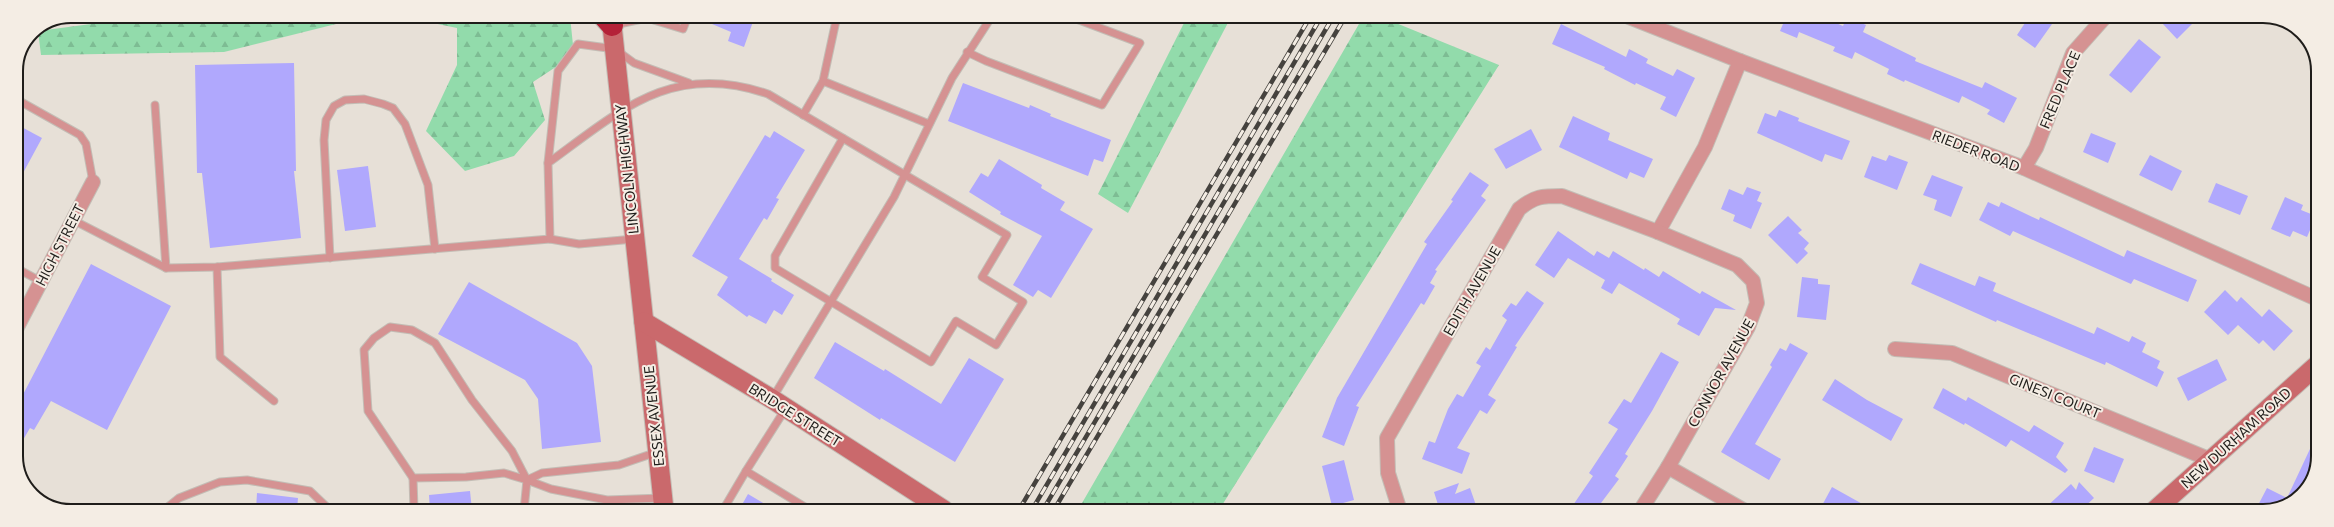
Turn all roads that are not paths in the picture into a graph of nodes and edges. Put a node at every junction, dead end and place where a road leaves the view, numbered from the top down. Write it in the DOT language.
graph roads {
  1 [pos="610,23"];
  2 [pos="663,23"];
  3 [pos="685,23"];
  4 [pos="835,23"];
  5 [pos="987,23"];
  6 [pos="1088,23"];
  7 [pos="1645,23"];
  8 [pos="2100,23"];
  9 [pos="615,49"];
  10 [pos="967,52"];
  11 [pos="1740,61"];
  12 [pos="823,81"];
  13 [pos="690,83"];
  14 [pos="23,103"];
  15 [pos="155,105"];
  16 [pos="621,110"];
  17 [pos="803,115"];
  18 [pos="929,124"];
  19 [pos="843,138"];
  20 [pos="548,163"];
  21 [pos="2024,168"];
  22 [pos="907,174"];
  23 [pos="93,182"];
  24 [pos="73,220"];
  25 [pos="1658,232"];
  26 [pos="550,239"];
  27 [pos="634,239"];
  28 [pos="435,249"];
  29 [pos="330,258"];
  30 [pos="217,267"];
  31 [pos="166,268"];
  32 [pos="23,272"];
  33 [pos="42,282"];
  34 [pos="2311,296"];
  35 [pos="831,304"];
  36 [pos="23,314"];
  37 [pos="644,322"];
  38 [pos="1895,349"];
  39 [pos="2311,370"];
  40 [pos="274,401"];
  41 [pos="779,404"];
  42 [pos="657,452"];
  43 [pos="2211,460"];
  44 [pos="1668,467"];
  45 [pos="746,471"];
  46 [pos="413,478"];
  47 [pos="526,480"];
  48 [pos="172,504"];
  49 [pos="324,504"];
  50 [pos="414,504"];
  51 [pos="524,504"];
  52 [pos="664,504"];
  53 [pos="727,504"];
  54 [pos="800,504"];
  55 [pos="935,504"];
  56 [pos="1398,504"];
  57 [pos="1644,504"];
  58 [pos="1734,504"];
  59 [pos="2162,504"];
  1 -- 9 [label="street, LINCOLN HIGHWAY"];
  2 -- 3 [label="lane"];
  4 -- 12 [label="lane"];
  5 -- 10 [label="lane"];
  6 -- 10 [label="lane"];
  7 -- 11 [label="street, RIEDER ROAD"];
  8 -- 21 [label="street, FRED PLACE"];
  9 -- 13 [label="lane"];
  9 -- 16 [label="street, LINCOLN HIGHWAY"];
  9 -- 20 [label="lane"];
  10 -- 18 [label="lane"];
  11 -- 21 [label="street, RIEDER ROAD"];
  11 -- 25 [label="street"];
  12 -- 17 [label="lane"];
  12 -- 18 [label="lane"];
  13 -- 16 [label="lane"];
  13 -- 17 [label="lane"];
  14 -- 23 [label="lane"];
  15 -- 31 [label="lane"];
  16 -- 20 [label="lane"];
  16 -- 27 [label="street, LINCOLN HIGHWAY"];
  17 -- 19 [label="lane"];
  18 -- 22 [label="lane"];
  19 -- 22 [label="lane"];
  19 -- 35 [label="lane"];
  20 -- 26 [label="lane"];
  21 -- 34 [label="street, RIEDER ROAD"];
  22 -- 35 [label="lane"];
  22 -- 35 [label="lane"];
  23 -- 24 [label="street, HIGH STREET"];
  24 -- 31 [label="lane"];
  24 -- 33 [label="street, HIGH STREET"];
  25 -- 44 [label="street, CONNOR AVENUE"];
  25 -- 56 [label="street, EDITH AVENUE"];
  26 -- 27 [label="lane"];
  26 -- 28 [label="lane"];
  27 -- 37 [label="street, LINCOLN HIGHWAY"];
  28 -- 29 [label="lane"];
  28 -- 29 [label="lane"];
  29 -- 30 [label="lane"];
  30 -- 31 [label="lane"];
  30 -- 40 [label="lane"];
  32 -- 33 [label="lane"];
  33 -- 36 [label="street, HIGH STREET"];
  35 -- 41 [label="lane"];
  37 -- 41 [label="street, BRIDGE STREET"];
  37 -- 42 [label="street, ESSEX AVENUE"];
  38 -- 43 [label="street, GINESI COURT"];
  39 -- 43 [label="street, NEW DURHAM ROAD"];
  41 -- 45 [label="lane"];
  41 -- 55 [label="street, BRIDGE STREET"];
  42 -- 47 [label="lane"];
  42 -- 52 [label="street, ESSEX AVENUE"];
  43 -- 59 [label="street, NEW DURHAM ROAD"];
  44 -- 57 [label="street, CONNOR AVENUE"];
  44 -- 58 [label="street"];
  45 -- 53 [label="lane"];
  45 -- 54 [label="lane"];
  46 -- 47 [label="lane"];
  46 -- 47 [label="lane"];
  46 -- 50 [label="lane"];
  47 -- 51 [label="lane"];
  47 -- 52 [label="lane"];
  48 -- 49 [label="lane"];
}
